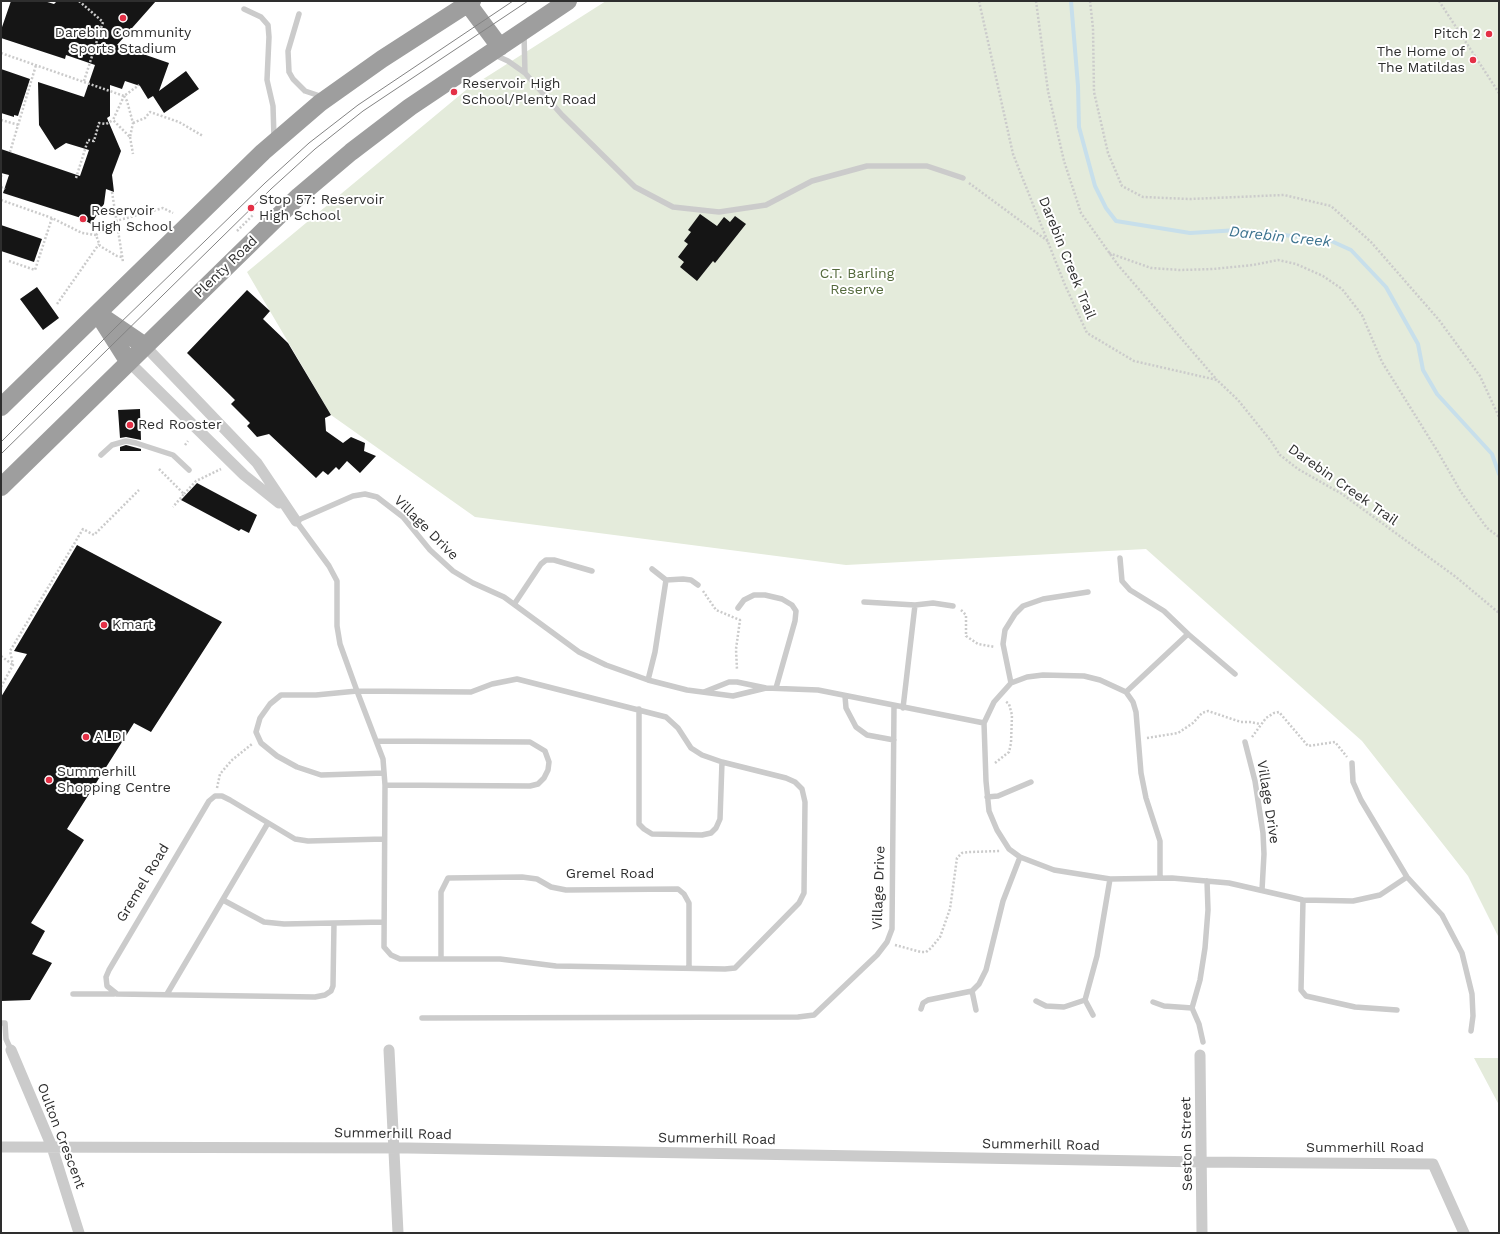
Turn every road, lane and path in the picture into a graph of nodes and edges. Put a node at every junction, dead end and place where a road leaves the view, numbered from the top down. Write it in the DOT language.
graph roads {
  1 [pos="79,1"];
  2 [pos="568,1"];
  3 [pos="978,1"];
  4 [pos="1036,1"];
  5 [pos="1090,1"];
  6 [pos="1439,1"];
  7 [pos="470,2"];
  8 [pos="244,9"];
  9 [pos="299,14"];
  10 [pos="524,31"];
  11 [pos="496,50"];
  12 [pos="1,53"];
  13 [pos="36,65"];
  14 [pos="525,74"];
  15 [pos="84,81"];
  16 [pos="138,85"];
  17 [pos="1499,93"];
  18 [pos="124,96"];
  19 [pos="328,98"];
  20 [pos="1,120"];
  21 [pos="112,120"];
  22 [pos="133,123"];
  23 [pos="19,125"];
  24 [pos="202,136"];
  25 [pos="130,137"];
  26 [pos="274,142"];
  27 [pos="10,152"];
  28 [pos="133,154"];
  29 [pos="2,173"];
  30 [pos="1,177"];
  31 [pos="76,178"];
  32 [pos="963,178"];
  33 [pos="1,187"];
  34 [pos="5,189"];
  35 [pos="112,192"];
  36 [pos="1,200"];
  37 [pos="173,213"];
  38 [pos="254,214"];
  39 [pos="52,218"];
  40 [pos="116,221"];
  41 [pos="238,231"];
  42 [pos="96,235"];
  43 [pos="1049,242"];
  44 [pos="99,244"];
  45 [pos="1109,253"];
  46 [pos="122,257"];
  47 [pos="9,261"];
  48 [pos="123,262"];
  49 [pos="57,304"];
  50 [pos="98,314"];
  51 [pos="145,346"];
  52 [pos="128,361"];
  53 [pos="1217,380"];
  54 [pos="1,407"];
  55 [pos="1499,417"];
  56 [pos="188,441"];
  57 [pos="184,445"];
  58 [pos="101,455"];
  59 [pos="231,462"];
  60 [pos="159,469"];
  61 [pos="189,470"];
  62 [pos="1,487"];
  63 [pos="139,490"];
  64 [pos="184,494"];
  65 [pos="173,507"];
  66 [pos="287,510"];
  67 [pos="296,521"];
  68 [pos="1499,537"];
  69 [pos="1120,558"];
  70 [pos="652,569"];
  71 [pos="592,571"];
  72 [pos="666,580"];
  73 [pos="698,585"];
  74 [pos="1088,592"];
  75 [pos="864,602"];
  76 [pos="515,603"];
  77 [pos="915,605"];
  78 [pos="953,606"];
  79 [pos="738,608"];
  80 [pos="1499,613"];
  81 [pos="1188,634"];
  82 [pos="1003,649"];
  83 [pos="1,656"];
  84 [pos="13,665"];
  85 [pos="736,670"];
  86 [pos="1236,674"];
  87 [pos="648,680"];
  88 [pos="1011,683"];
  89 [pos="1,687"];
  90 [pos="766,688"];
  91 [pos="776,688"];
  92 [pos="357,690"];
  93 [pos="703,692"];
  94 [pos="1126,692"];
  95 [pos="845,696"];
  96 [pos="999,696"];
  97 [pos="894,706"];
  98 [pos="902,708"];
  99 [pos="639,709"];
  100 [pos="984,724"];
  101 [pos="1260,724"];
  102 [pos="259,738"];
  103 [pos="1138,739"];
  104 [pos="894,740"];
  105 [pos="377,742"];
  106 [pos="1245,744"];
  107 [pos="722,762"];
  108 [pos="1352,763"];
  109 [pos="986,768"];
  110 [pos="384,772"];
  111 [pos="1031,782"];
  112 [pos="384,785"];
  113 [pos="214,796"];
  114 [pos="988,797"];
  115 [pos="268,823"];
  116 [pos="384,839"];
  117 [pos="1007,846"];
  118 [pos="1020,857"];
  119 [pos="1407,877"];
  120 [pos="1160,878"];
  121 [pos="1110,879"];
  122 [pos="1207,881"];
  123 [pos="1262,890"];
  124 [pos="223,900"];
  125 [pos="1303,900"];
  126 [pos="384,922"];
  127 [pos="334,923"];
  128 [pos="887,942"];
  129 [pos="442,959"];
  130 [pos="689,968"];
  131 [pos="972,991"];
  132 [pos="73,994"];
  133 [pos="117,994"];
  134 [pos="167,994"];
  135 [pos="1085,1000"];
  136 [pos="1036,1001"];
  137 [pos="1153,1002"];
  138 [pos="1192,1008"];
  139 [pos="921,1009"];
  140 [pos="976,1010"];
  141 [pos="1397,1010"];
  142 [pos="1093,1015"];
  143 [pos="422,1018"];
  144 [pos="1,1023"];
  145 [pos="1471,1031"];
  146 [pos="1203,1042"];
  147 [pos="11,1050"];
  148 [pos="389,1050"];
  149 [pos="1200,1055"];
  150 [pos="1,1147"];
  151 [pos="52,1147"];
  152 [pos="394,1148"];
  153 [pos="1202,1162"];
  154 [pos="80,1233"];
  155 [pos="398,1233"];
  156 [pos="1202,1233"];
  157 [pos="1464,1233"];
  1 -- 15 [label="path"];
  2 -- 10 [label="highway, Plenty Road"];
  3 -- 43 [label="path, Darebin Creek Trail"];
  4 -- 45 [label="path"];
  5 -- 55 [label="path"];
  6 -- 17 [label="path"];
  7 -- 11 [label="highway"];
  7 -- 19 [label="highway"];
  8 -- 26 [label="lane"];
  9 -- 19 [label="lane"];
  10 -- 11 [label="highway, Plenty Road"];
  10 -- 14 [label="lane"];
  11 -- 14 [label="lane"];
  11 -- 51 [label="highway, Plenty Road"];
  12 -- 13 [label="path"];
  13 -- 15 [label="path"];
  13 -- 23 [label="path"];
  14 -- 32 [label="lane"];
  15 -- 18 [label="path"];
  16 -- 18 [label="path"];
  18 -- 21 [label="path"];
  18 -- 22 [label="path"];
  19 -- 26 [label="highway"];
  20 -- 23 [label="path"];
  21 -- 25 [label="path"];
  21 -- 31 [label="path"];
  22 -- 24 [label="path"];
  22 -- 25 [label="path"];
  23 -- 27 [label="path"];
  25 -- 28 [label="path"];
  26 -- 50 [label="highway"];
  29 -- 30 [label="path"];
  32 -- 43 [label="path"];
  33 -- 34 [label="path"];
  35 -- 40 [label="path"];
  36 -- 39 [label="path"];
  37 -- 40 [label="path"];
  38 -- 41 [label="path"];
  39 -- 42 [label="path"];
  39 -- 47 [label="path"];
  40 -- 42 [label="path"];
  40 -- 46 [label="path"];
  42 -- 44 [label="path"];
  43 -- 53 [label="path, Darebin Creek Trail"];
  44 -- 46 [label="path"];
  44 -- 49 [label="path"];
  45 -- 53 [label="path"];
  45 -- 68 [label="path"];
  46 -- 48 [label="path"];
  50 -- 51 [label="highway"];
  50 -- 52 [label="highway"];
  50 -- 54 [label="highway"];
  51 -- 52 [label="highway, Plenty Road"];
  51 -- 66 [label="street"];
  52 -- 59 [label="street"];
  52 -- 62 [label="highway, Plenty Road"];
  53 -- 80 [label="path, Darebin Creek Trail"];
  56 -- 57 [label="path"];
  58 -- 61 [label="lane"];
  59 -- 64 [label="path"];
  59 -- 66 [label="street"];
  60 -- 64 [label="path"];
  63 -- 84 [label="path"];
  64 -- 65 [label="path"];
  66 -- 67 [label="street"];
  67 -- 76 [label="lane, Village Drive"];
  67 -- 92 [label="lane"];
  69 -- 81 [label="lane"];
  70 -- 72 [label="lane"];
  71 -- 76 [label="lane"];
  72 -- 73 [label="lane"];
  72 -- 87 [label="lane"];
  73 -- 85 [label="path"];
  74 -- 82 [label="lane"];
  75 -- 77 [label="lane"];
  76 -- 87 [label="lane, Village Drive"];
  77 -- 78 [label="lane"];
  77 -- 98 [label="lane"];
  78 -- 82 [label="path"];
  79 -- 91 [label="lane"];
  81 -- 86 [label="lane"];
  81 -- 94 [label="lane"];
  82 -- 88 [label="lane"];
  83 -- 84 [label="path"];
  84 -- 89 [label="path"];
  87 -- 93 [label="lane, Village Drive"];
  88 -- 94 [label="lane"];
  88 -- 96 [label="lane"];
  90 -- 91 [label="lane, Village Drive"];
  90 -- 93 [label="lane, Village Drive"];
  90 -- 93 [label="lane, Village Drive"];
  91 -- 95 [label="lane, Village Drive"];
  92 -- 99 [label="lane"];
  92 -- 102 [label="lane"];
  92 -- 105 [label="lane"];
  94 -- 103 [label="lane"];
  95 -- 97 [label="lane, Village Drive"];
  95 -- 104 [label="lane"];
  96 -- 100 [label="lane"];
  96 -- 109 [label="path"];
  97 -- 98 [label="lane, Village Drive"];
  97 -- 104 [label="lane, Village Drive"];
  98 -- 100 [label="lane, Village Drive"];
  99 -- 107 [label="lane"];
  99 -- 107 [label="lane"];
  100 -- 109 [label="lane"];
  101 -- 103 [label="path"];
  101 -- 106 [label="path"];
  101 -- 108 [label="path"];
  102 -- 110 [label="lane"];
  102 -- 113 [label="path"];
  103 -- 120 [label="lane"];
  104 -- 128 [label="lane, Village Drive"];
  105 -- 110 [label="lane"];
  105 -- 112 [label="lane"];
  106 -- 123 [label="lane, Village Drive"];
  107 -- 130 [label="lane"];
  108 -- 119 [label="lane"];
  109 -- 114 [label="lane"];
  110 -- 112 [label="lane"];
  111 -- 114 [label="lane"];
  112 -- 116 [label="lane"];
  113 -- 115 [label="lane"];
  113 -- 133 [label="lane, Gremel Road"];
  114 -- 117 [label="lane"];
  115 -- 116 [label="lane"];
  115 -- 124 [label="lane"];
  116 -- 126 [label="lane"];
  117 -- 118 [label="lane"];
  117 -- 128 [label="path"];
  118 -- 121 [label="lane"];
  118 -- 131 [label="lane"];
  119 -- 125 [label="lane"];
  119 -- 145 [label="lane"];
  120 -- 121 [label="lane"];
  120 -- 122 [label="lane"];
  121 -- 135 [label="lane"];
  122 -- 123 [label="lane"];
  122 -- 138 [label="lane"];
  123 -- 125 [label="lane"];
  124 -- 127 [label="lane"];
  124 -- 134 [label="lane"];
  125 -- 141 [label="lane"];
  126 -- 127 [label="lane"];
  126 -- 129 [label="lane"];
  127 -- 134 [label="lane"];
  128 -- 143 [label="lane, Village Drive"];
  129 -- 130 [label="lane"];
  129 -- 130 [label="lane, Gremel Road"];
  131 -- 139 [label="lane"];
  131 -- 140 [label="lane"];
  132 -- 133 [label="lane"];
  133 -- 134 [label="lane"];
  135 -- 136 [label="lane"];
  135 -- 142 [label="lane"];
  137 -- 138 [label="lane"];
  138 -- 146 [label="lane"];
  144 -- 147 [label="lane"];
  147 -- 151 [label="street, Oulton Crescent"];
  148 -- 152 [label="street"];
  149 -- 153 [label="street, Seston Street"];
  150 -- 151 [label="street, Summerhill Road"];
  151 -- 152 [label="street, Summerhill Road"];
  151 -- 154 [label="street, Oulton Crescent"];
  152 -- 153 [label="street, Summerhill Road"];
  152 -- 155 [label="street"];
  153 -- 156 [label="street, Seston Street"];
  153 -- 157 [label="street, Summerhill Road"];
}
